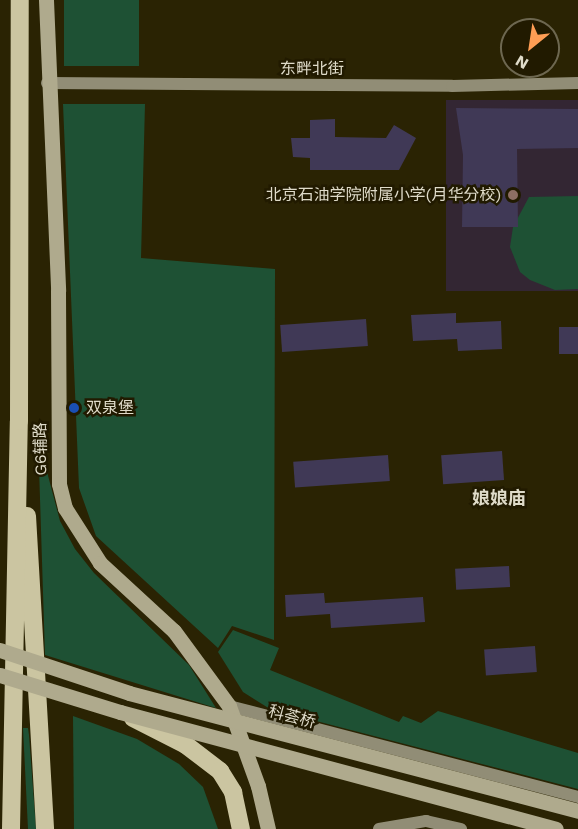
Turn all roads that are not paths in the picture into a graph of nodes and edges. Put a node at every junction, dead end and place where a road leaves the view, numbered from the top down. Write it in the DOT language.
graph roads {
  1 [pos="20,0"];
  2 [pos="46,0"];
  3 [pos="47,83"];
  4 [pos="578,83"];
  5 [pos="19,422"];
  6 [pos="0,650"];
  7 [pos="0,675"];
  8 [pos="229,706"];
  9 [pos="120,712"];
  10 [pos="578,797"];
  11 [pos="578,811"];
  12 [pos="11,829"];
  13 [pos="45,829"];
  14 [pos="241,829"];
  15 [pos="268,829"];
  16 [pos="379,829"];
  17 [pos="461,829"];
  18 [pos="556,829"];
  1 -- 5 [label="highway"];
  2 -- 3 [label="main road, G6辅路"];
  3 -- 4 [label="street, 东畔北街"];
  3 -- 8 [label="main road, G6辅路"];
  5 -- 12 [label="highway"];
  5 -- 13 [label="highway"];
  6 -- 11 [label="main road, 科荟桥, bridge"];
  7 -- 9 [label="main road, bridge"];
  8 -- 10 [label="street"];
  8 -- 15 [label="main road, G6辅路"];
  9 -- 14 [label="highway, bridge"];
  9 -- 18 [label="main road, bridge"];
  16 -- 17 [label="street"];
}
